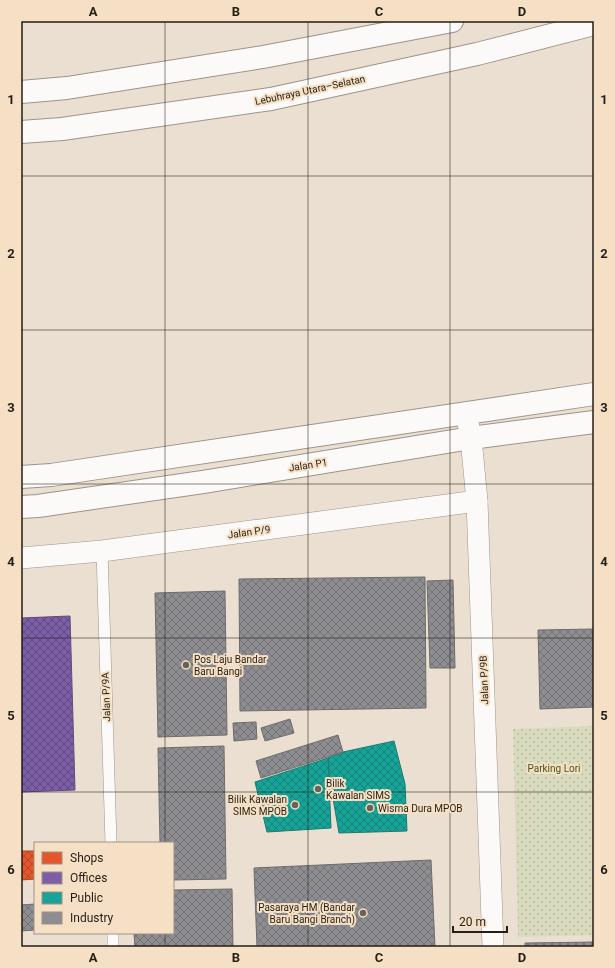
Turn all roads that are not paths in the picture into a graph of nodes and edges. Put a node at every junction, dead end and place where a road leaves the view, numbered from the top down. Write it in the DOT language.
graph roads {
  1 [pos="452,21"];
  2 [pos="594,24"];
  3 [pos="21,92"];
  4 [pos="21,132"];
  5 [pos="594,394"];
  6 [pos="466,413"];
  7 [pos="594,422"];
  8 [pos="471,438"];
  9 [pos="21,477"];
  10 [pos="477,501"];
  11 [pos="21,507"];
  12 [pos="102,551"];
  13 [pos="21,558"];
  14 [pos="111,842"];
  15 [pos="113,934"];
  16 [pos="113,947"];
  17 [pos="493,947"];
  1 -- 3 [label="main road"];
  2 -- 4 [label="main road, Lebuhraya Utara–Selatan"];
  5 -- 6 [label="main road"];
  6 -- 8 [label="street, Jalan P/9B"];
  6 -- 9 [label="main road"];
  7 -- 8 [label="main road, Jalan P1"];
  8 -- 10 [label="street, Jalan P/9B"];
  8 -- 11 [label="main road, Jalan P1"];
  10 -- 12 [label="street, Jalan P/9"];
  10 -- 17 [label="street, Jalan P/9B"];
  12 -- 13 [label="street, Jalan P/9"];
  12 -- 14 [label="lane, Jalan P/9A"];
  15 -- 16 [label="lane"];
}
